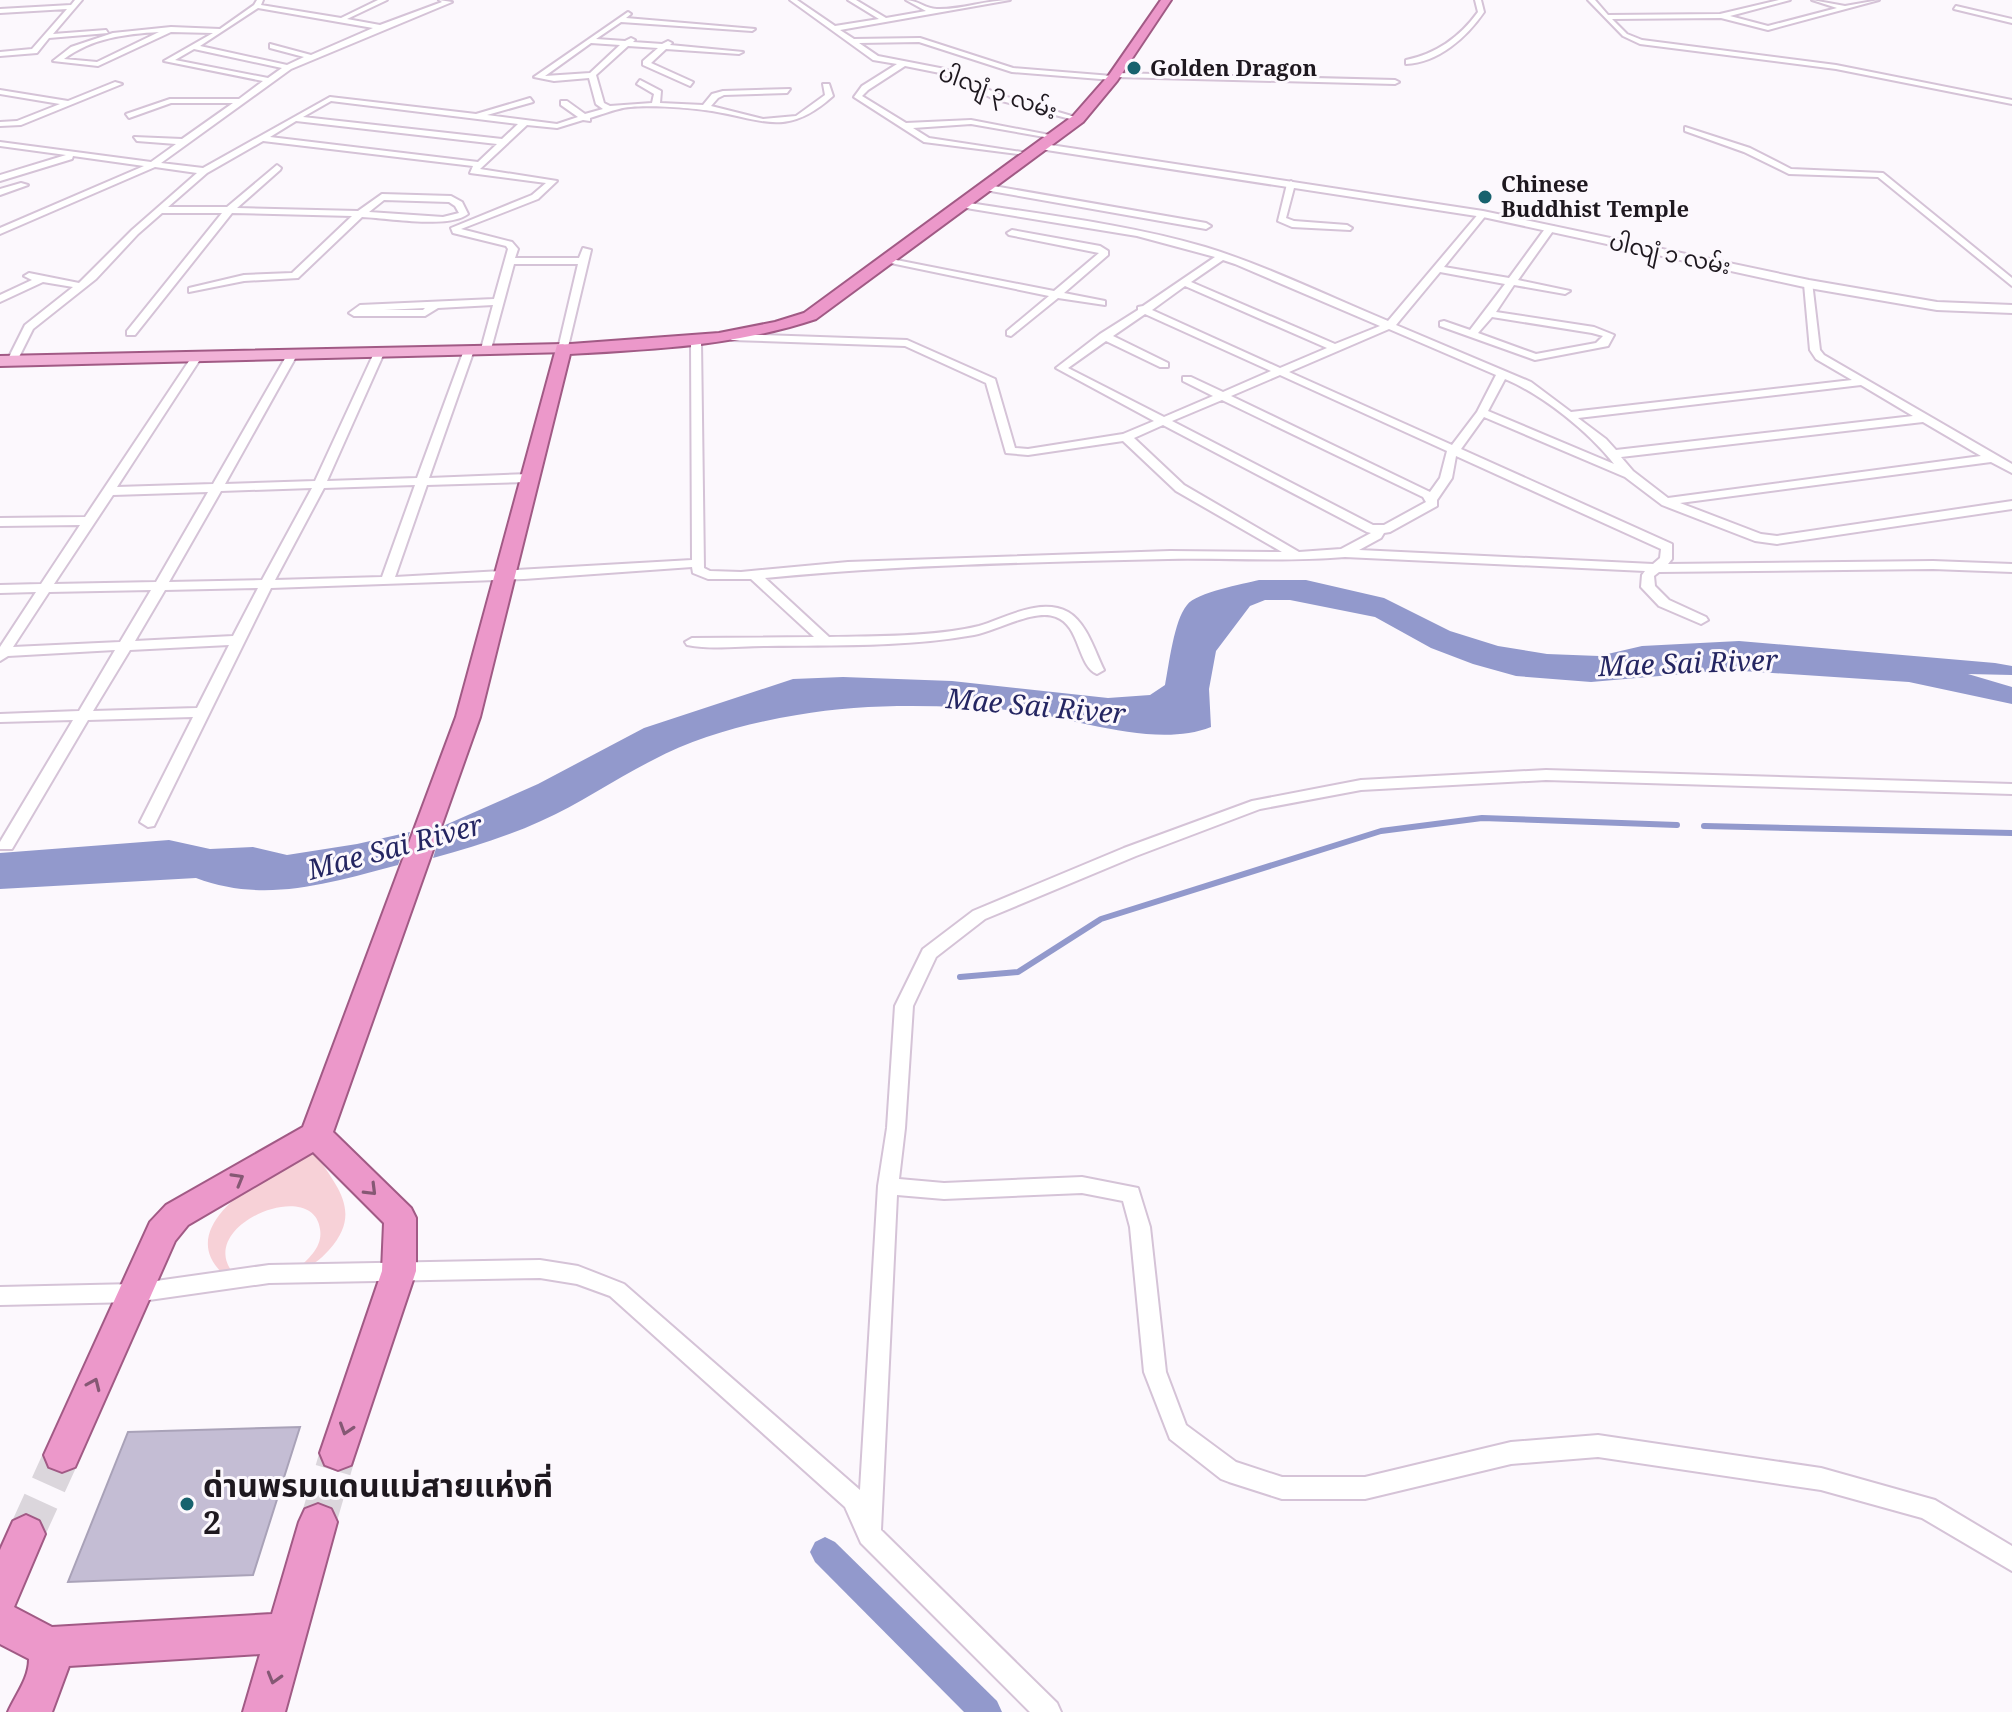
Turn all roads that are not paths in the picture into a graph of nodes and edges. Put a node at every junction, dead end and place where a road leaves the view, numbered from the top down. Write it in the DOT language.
graph roads {
  1 [pos="79,0"];
  2 [pos="384,0"];
  3 [pos="442,0"];
  4 [pos="793,0"];
  5 [pos="851,0"];
  6 [pos="909,0"];
  7 [pos="1007,0"];
  8 [pos="1166,0"];
  9 [pos="1478,0"];
  10 [pos="1591,0"];
  11 [pos="1755,0"];
  12 [pos="1787,0"];
  13 [pos="1815,0"];
  14 [pos="1876,0"];
  15 [pos="1970,0"];
  16 [pos="258,3"];
  17 [pos="1769,4"];
  18 [pos="312,5"];
  19 [pos="72,7"];
  20 [pos="1847,8"];
  21 [pos="0,11"];
  22 [pos="300,11"];
  23 [pos="935,13"];
  24 [pos="628,14"];
  25 [pos="1720,16"];
  26 [pos="1606,17"];
  27 [pos="1816,17"];
  28 [pos="344,18"];
  29 [pos="2009,18"];
  30 [pos="620,20"];
  31 [pos="887,21"];
  32 [pos="655,23"];
  33 [pos="691,25"];
  34 [pos="381,27"];
  35 [pos="724,27"];
  36 [pos="837,28"];
  37 [pos="171,29"];
  38 [pos="752,29"];
  39 [pos="646,30"];
  40 [pos="136,31"];
  41 [pos="221,31"];
  42 [pos="682,32"];
  43 [pos="716,34"];
  44 [pos="48,36"];
  45 [pos="636,37"];
  46 [pos="673,39"];
  47 [pos="589,41"];
  48 [pos="856,41"];
  49 [pos="707,42"];
  50 [pos="627,44"];
  51 [pos="273,46"];
  52 [pos="194,47"];
  53 [pos="664,47"];
  54 [pos="76,48"];
  55 [pos="62,49"];
  56 [pos="699,49"];
  57 [pos="48,50"];
  58 [pos="34,51"];
  59 [pos="739,52"];
  60 [pos="0,54"];
  61 [pos="311,57"];
  62 [pos="1409,62"];
  63 [pos="903,64"];
  64 [pos="288,67"];
  65 [pos="592,75"];
  66 [pos="1114,77"];
  67 [pos="268,80"];
  68 [pos="640,82"];
  69 [pos="1395,82"];
  70 [pos="118,84"];
  71 [pos="826,86"];
  72 [pos="787,91"];
  73 [pos="0,92"];
  74 [pos="658,93"];
  75 [pos="829,96"];
  76 [pos="858,97"];
  77 [pos="530,100"];
  78 [pos="241,101"];
  79 [pos="2012,102"];
  80 [pos="69,103"];
  81 [pos="564,103"];
  82 [pos="656,105"];
  83 [pos="705,108"];
  84 [pos="611,110"];
  85 [pos="129,116"];
  86 [pos="474,117"];
  87 [pos="296,119"];
  88 [pos="587,119"];
  89 [pos="1078,119"];
  90 [pos="525,122"];
  91 [pos="0,124"];
  92 [pos="903,126"];
  93 [pos="1688,129"];
  94 [pos="262,138"];
  95 [pos="137,139"];
  96 [pos="185,142"];
  97 [pos="503,142"];
  98 [pos="1050,142"];
  99 [pos="0,144"];
  100 [pos="22,147"];
  101 [pos="1018,152"];
  102 [pos="0,155"];
  103 [pos="74,155"];
  104 [pos="478,164"];
  105 [pos="152,165"];
  106 [pos="277,168"];
  107 [pos="204,171"];
  108 [pos="0,178"];
  109 [pos="1291,184"];
  110 [pos="24,185"];
  111 [pos="988,188"];
  112 [pos="0,192"];
  113 [pos="963,205"];
  114 [pos="230,209"];
  115 [pos="159,210"];
  116 [pos="360,214"];
  117 [pos="1483,214"];
  118 [pos="0,216"];
  119 [pos="461,217"];
  120 [pos="21,220"];
  121 [pos="1206,226"];
  122 [pos="456,228"];
  123 [pos="1347,228"];
  124 [pos="1550,228"];
  125 [pos="0,231"];
  126 [pos="1012,233"];
  127 [pos="1222,256"];
  128 [pos="510,261"];
  129 [pos="886,261"];
  130 [pos="1439,269"];
  131 [pos="29,276"];
  132 [pos="43,278"];
  133 [pos="1183,282"];
  134 [pos="1511,283"];
  135 [pos="2012,283"];
  136 [pos="1809,284"];
  137 [pos="81,286"];
  138 [pos="192,290"];
  139 [pos="1565,291"];
  140 [pos="1056,294"];
  141 [pos="0,299"];
  142 [pos="499,302"];
  143 [pos="1101,303"];
  144 [pos="434,306"];
  145 [pos="1142,309"];
  146 [pos="2012,309"];
  147 [pos="1492,314"];
  148 [pos="1444,324"];
  149 [pos="1390,325"];
  150 [pos="131,333"];
  151 [pos="1011,333"];
  152 [pos="1472,334"];
  153 [pos="1104,336"];
  154 [pos="732,337"];
  155 [pos="696,341"];
  156 [pos="1335,348"];
  157 [pos="486,349"];
  158 [pos="563,349"];
  159 [pos="469,350"];
  160 [pos="379,353"];
  161 [pos="292,355"];
  162 [pos="196,358"];
  163 [pos="6,361"];
  164 [pos="1164,365"];
  165 [pos="1280,371"];
  166 [pos="1502,374"];
  167 [pos="1187,379"];
  168 [pos="1862,382"];
  169 [pos="1222,396"];
  170 [pos="1482,412"];
  171 [pos="1571,415"];
  172 [pos="1924,418"];
  173 [pos="1165,422"];
  174 [pos="1126,437"];
  175 [pos="1454,452"];
  176 [pos="1615,454"];
  177 [pos="1993,458"];
  178 [pos="2012,469"];
  179 [pos="1629,474"];
  180 [pos="529,478"];
  181 [pos="421,482"];
  182 [pos="319,486"];
  183 [pos="216,488"];
  184 [pos="110,491"];
  185 [pos="1432,498"];
  186 [pos="1666,502"];
  187 [pos="2012,505"];
  188 [pos="91,521"];
  189 [pos="0,522"];
  190 [pos="1378,530"];
  191 [pos="1344,553"];
  192 [pos="1297,556"];
  193 [pos="698,563"];
  194 [pos="1657,568"];
  195 [pos="2012,568"];
  196 [pos="754,575"];
  197 [pos="504,576"];
  198 [pos="387,580"];
  199 [pos="268,585"];
  200 [pos="160,587"];
  201 [pos="47,588"];
  202 [pos="0,589"];
  203 [pos="1701,620"];
  204 [pos="239,640"];
  205 [pos="692,642"];
  206 [pos="827,642"];
  207 [pos="124,647"];
  208 [pos="1,653"];
  209 [pos="1097,670"];
  210 [pos="203,712"];
  211 [pos="81,716"];
  212 [pos="0,718"];
  213 [pos="2012,789"];
  214 [pos="148,822"];
  215 [pos="6,845"];
  216 [pos="316,1135"];
  217 [pos="888,1186"];
  218 [pos="399,1271"];
  219 [pos="135,1293"];
  220 [pos="0,1296"];
  221 [pos="338,1453"];
  222 [pos="62,1455"];
  223 [pos="318,1522"];
  224 [pos="26,1534"];
  225 [pos="869,1535"];
  226 [pos="2012,1559"];
  227 [pos="0,1595"];
  228 [pos="0,1621"];
  229 [pos="286,1633"];
  230 [pos="45,1647"];
  231 [pos="29,1712"];
  232 [pos="264,1712"];
  233 [pos="1048,1712"];
  1 -- 19 [label="street"];
  2 -- 28 [label="street"];
  3 -- 34 [label="street"];
  4 -- 36 [label="street, ပါလျံ ၃ လမ်း"];
  5 -- 31 [label="street"];
  6 -- 23 [label="street"];
  7 -- 23 [label="street"];
  8 -- 66 [label="highway"];
  9 -- 62 [label="street"];
  10 -- 26 [label="street"];
  11 -- 17 [label="street"];
  12 -- 17 [label="street"];
  13 -- 20 [label="street"];
  14 -- 20 [label="street"];
  15 -- 29 [label="street"];
  16 -- 22 [label="street"];
  16 -- 41 [label="street"];
  17 -- 25 [label="street"];
  17 -- 27 [label="street"];
  18 -- 22 [label="street"];
  19 -- 21 [label="street"];
  19 -- 44 [label="street"];
  20 -- 27 [label="street"];
  22 -- 28 [label="street"];
  23 -- 31 [label="street"];
  24 -- 30 [label="street"];
  25 -- 26 [label="street"];
  25 -- 27 [label="street"];
  26 -- 79 [label="street"];
  28 -- 34 [label="street"];
  30 -- 32 [label="street"];
  30 -- 47 [label="street"];
  31 -- 36 [label="street"];
  32 -- 33 [label="street"];
  32 -- 39 [label="street"];
  33 -- 35 [label="street"];
  33 -- 42 [label="street"];
  34 -- 61 [label="street"];
  35 -- 38 [label="street"];
  35 -- 43 [label="street"];
  36 -- 48 [label="street, ပါလျံ ၃ လမ်း"];
  37 -- 40 [label="street"];
  37 -- 41 [label="street"];
  37 -- 54 [label="street"];
  40 -- 44 [label="street"];
  40 -- 54 [label="street"];
  41 -- 52 [label="street"];
  44 -- 58 [label="street"];
  45 -- 50 [label="street"];
  46 -- 53 [label="street"];
  47 -- 50 [label="street"];
  47 -- 65 [label="street"];
  48 -- 63 [label="street, ပါလျံ ၃ လမ်း"];
  48 -- 66 [label="street"];
  49 -- 56 [label="street"];
  50 -- 53 [label="street"];
  50 -- 65 [label="street"];
  51 -- 61 [label="street"];
  52 -- 64 [label="street"];
  52 -- 67 [label="street"];
  53 -- 56 [label="street"];
  53 -- 74 [label="street"];
  54 -- 55 [label="street"];
  56 -- 59 [label="street"];
  57 -- 58 [label="street"];
  58 -- 60 [label="street"];
  61 -- 64 [label="street"];
  63 -- 76 [label="street"];
  63 -- 89 [label="street, ပါလျံ ၃ လမ်း"];
  64 -- 67 [label="street"];
  65 -- 84 [label="street"];
  66 -- 69 [label="street"];
  66 -- 89 [label="highway"];
  67 -- 78 [label="street"];
  68 -- 74 [label="street"];
  70 -- 80 [label="street"];
  71 -- 75 [label="street"];
  72 -- 83 [label="street"];
  73 -- 80 [label="street"];
  74 -- 82 [label="street"];
  75 -- 76 [label="street"];
  75 -- 83 [label="street"];
  76 -- 92 [label="street"];
  77 -- 86 [label="street"];
  78 -- 85 [label="street"];
  78 -- 96 [label="street"];
  80 -- 91 [label="street"];
  81 -- 88 [label="street"];
  82 -- 83 [label="street"];
  82 -- 84 [label="street"];
  84 -- 88 [label="street"];
  86 -- 87 [label="street"];
  86 -- 90 [label="street"];
  87 -- 94 [label="street"];
  87 -- 97 [label="street"];
  88 -- 90 [label="street"];
  89 -- 98 [label="highway"];
  90 -- 97 [label="street"];
  92 -- 98 [label="street"];
  92 -- 101 [label="street"];
  93 -- 135 [label="street"];
  94 -- 104 [label="street"];
  94 -- 107 [label="street"];
  95 -- 96 [label="street"];
  96 -- 105 [label="street"];
  97 -- 104 [label="street"];
  98 -- 109 [label="street, ပါလျံ ၁ လမ်း"];
  98 -- 111 [label="highway"];
  99 -- 100 [label="street"];
  100 -- 102 [label="street"];
  100 -- 103 [label="street"];
  103 -- 105 [label="street"];
  103 -- 108 [label="street"];
  104 -- 122 [label="street"];
  105 -- 107 [label="street"];
  105 -- 120 [label="street"];
  106 -- 114 [label="street"];
  107 -- 115 [label="street"];
  109 -- 117 [label="street, ပါလျံ ၁ လမ်း"];
  109 -- 123 [label="street"];
  110 -- 112 [label="street"];
  111 -- 113 [label="highway"];
  111 -- 121 [label="street"];
  113 -- 127 [label="street"];
  113 -- 129 [label="highway"];
  114 -- 115 [label="street"];
  114 -- 116 [label="street"];
  114 -- 150 [label="street"];
  115 -- 137 [label="street"];
  116 -- 119 [label="street"];
  116 -- 119 [label="street"];
  116 -- 138 [label="street"];
  117 -- 124 [label="street, ပါလျံ ၁ လမ်း"];
  117 -- 130 [label="street"];
  118 -- 120 [label="street"];
  119 -- 122 [label="street"];
  120 -- 125 [label="street"];
  122 -- 128 [label="street"];
  124 -- 134 [label="street"];
  124 -- 136 [label="street, ပါလျံ ၁ လမ်း"];
  126 -- 140 [label="street"];
  127 -- 133 [label="street"];
  127 -- 149 [label="street"];
  128 -- 142 [label="street"];
  128 -- 158 [label="street"];
  129 -- 140 [label="street"];
  129 -- 154 [label="highway"];
  130 -- 134 [label="street"];
  130 -- 149 [label="street"];
  131 -- 132 [label="street"];
  132 -- 137 [label="street"];
  132 -- 141 [label="street"];
  133 -- 145 [label="street"];
  133 -- 156 [label="street"];
  134 -- 139 [label="street"];
  134 -- 147 [label="street"];
  136 -- 146 [label="street, ပါလျံ ၁ လမ်း"];
  136 -- 168 [label="street"];
  137 -- 163 [label="street"];
  140 -- 143 [label="street"];
  140 -- 151 [label="street"];
  142 -- 144 [label="street"];
  142 -- 157 [label="street"];
  144 -- 144 [label="street"];
  145 -- 153 [label="street"];
  145 -- 165 [label="street"];
  147 -- 152 [label="street"];
  147 -- 152 [label="street"];
  148 -- 152 [label="street"];
  149 -- 156 [label="street"];
  149 -- 166 [label="street"];
  153 -- 164 [label="street"];
  153 -- 173 [label="street"];
  154 -- 155 [label="highway"];
  154 -- 174 [label="street"];
  155 -- 158 [label="highway"];
  155 -- 193 [label="street"];
  156 -- 165 [label="street"];
  157 -- 158 [label="main road"];
  157 -- 159 [label="main road"];
  158 -- 180 [label="highway"];
  159 -- 160 [label="main road"];
  159 -- 181 [label="street"];
  160 -- 161 [label="main road"];
  160 -- 182 [label="street"];
  161 -- 162 [label="main road"];
  161 -- 183 [label="street"];
  162 -- 163 [label="main road"];
  162 -- 184 [label="street"];
  165 -- 169 [label="street"];
  165 -- 175 [label="street"];
  166 -- 170 [label="street"];
  166 -- 171 [label="street"];
  167 -- 169 [label="street"];
  168 -- 171 [label="street"];
  168 -- 172 [label="street"];
  169 -- 173 [label="street"];
  169 -- 185 [label="street"];
  170 -- 175 [label="street"];
  170 -- 179 [label="street"];
  171 -- 176 [label="street"];
  172 -- 176 [label="street"];
  172 -- 177 [label="street"];
  173 -- 174 [label="street"];
  173 -- 190 [label="street"];
  174 -- 192 [label="street"];
  175 -- 185 [label="street"];
  175 -- 194 [label="street"];
  176 -- 179 [label="street"];
  177 -- 178 [label="street"];
  177 -- 186 [label="street"];
  179 -- 186 [label="street"];
  180 -- 181 [label="street"];
  180 -- 197 [label="highway"];
  181 -- 182 [label="street"];
  181 -- 198 [label="street"];
  182 -- 183 [label="street"];
  182 -- 199 [label="street"];
  183 -- 184 [label="street"];
  183 -- 200 [label="street"];
  184 -- 188 [label="street"];
  185 -- 190 [label="street"];
  186 -- 187 [label="street"];
  188 -- 189 [label="street"];
  188 -- 201 [label="street"];
  190 -- 191 [label="street"];
  191 -- 192 [label="street"];
  191 -- 194 [label="street"];
  192 -- 196 [label="street"];
  193 -- 196 [label="street"];
  193 -- 197 [label="street"];
  194 -- 195 [label="street"];
  194 -- 203 [label="street"];
  196 -- 206 [label="street"];
  197 -- 198 [label="street"];
  197 -- 216 [label="highway"];
  198 -- 199 [label="street"];
  199 -- 200 [label="street"];
  199 -- 204 [label="street"];
  200 -- 201 [label="street"];
  200 -- 207 [label="street"];
  201 -- 202 [label="street"];
  201 -- 208 [label="street"];
  204 -- 207 [label="street"];
  204 -- 210 [label="street"];
  205 -- 206 [label="street"];
  206 -- 209 [label="street"];
  207 -- 208 [label="street"];
  207 -- 211 [label="street"];
  210 -- 211 [label="street"];
  210 -- 214 [label="street"];
  211 -- 212 [label="street"];
  211 -- 215 [label="street"];
  213 -- 217 [label="street"];
  216 -- 218 [label="highway, one-way"];
  219 -- 216 [label="highway, one-way"];
  217 -- 225 [label="street"];
  217 -- 226 [label="street"];
  218 -- 219 [label="street"];
  218 -- 221 [label="highway, one-way"];
  218 -- 225 [label="street"];
  219 -- 220 [label="street"];
  222 -- 219 [label="highway, one-way"];
  223 -- 229 [label="highway"];
  224 -- 227 [label="highway"];
  225 -- 233 [label="street"];
  228 -- 230 [label="highway"];
  229 -- 230 [label="highway"];
  229 -- 232 [label="highway, one-way"];
  230 -- 231 [label="highway"];
}
